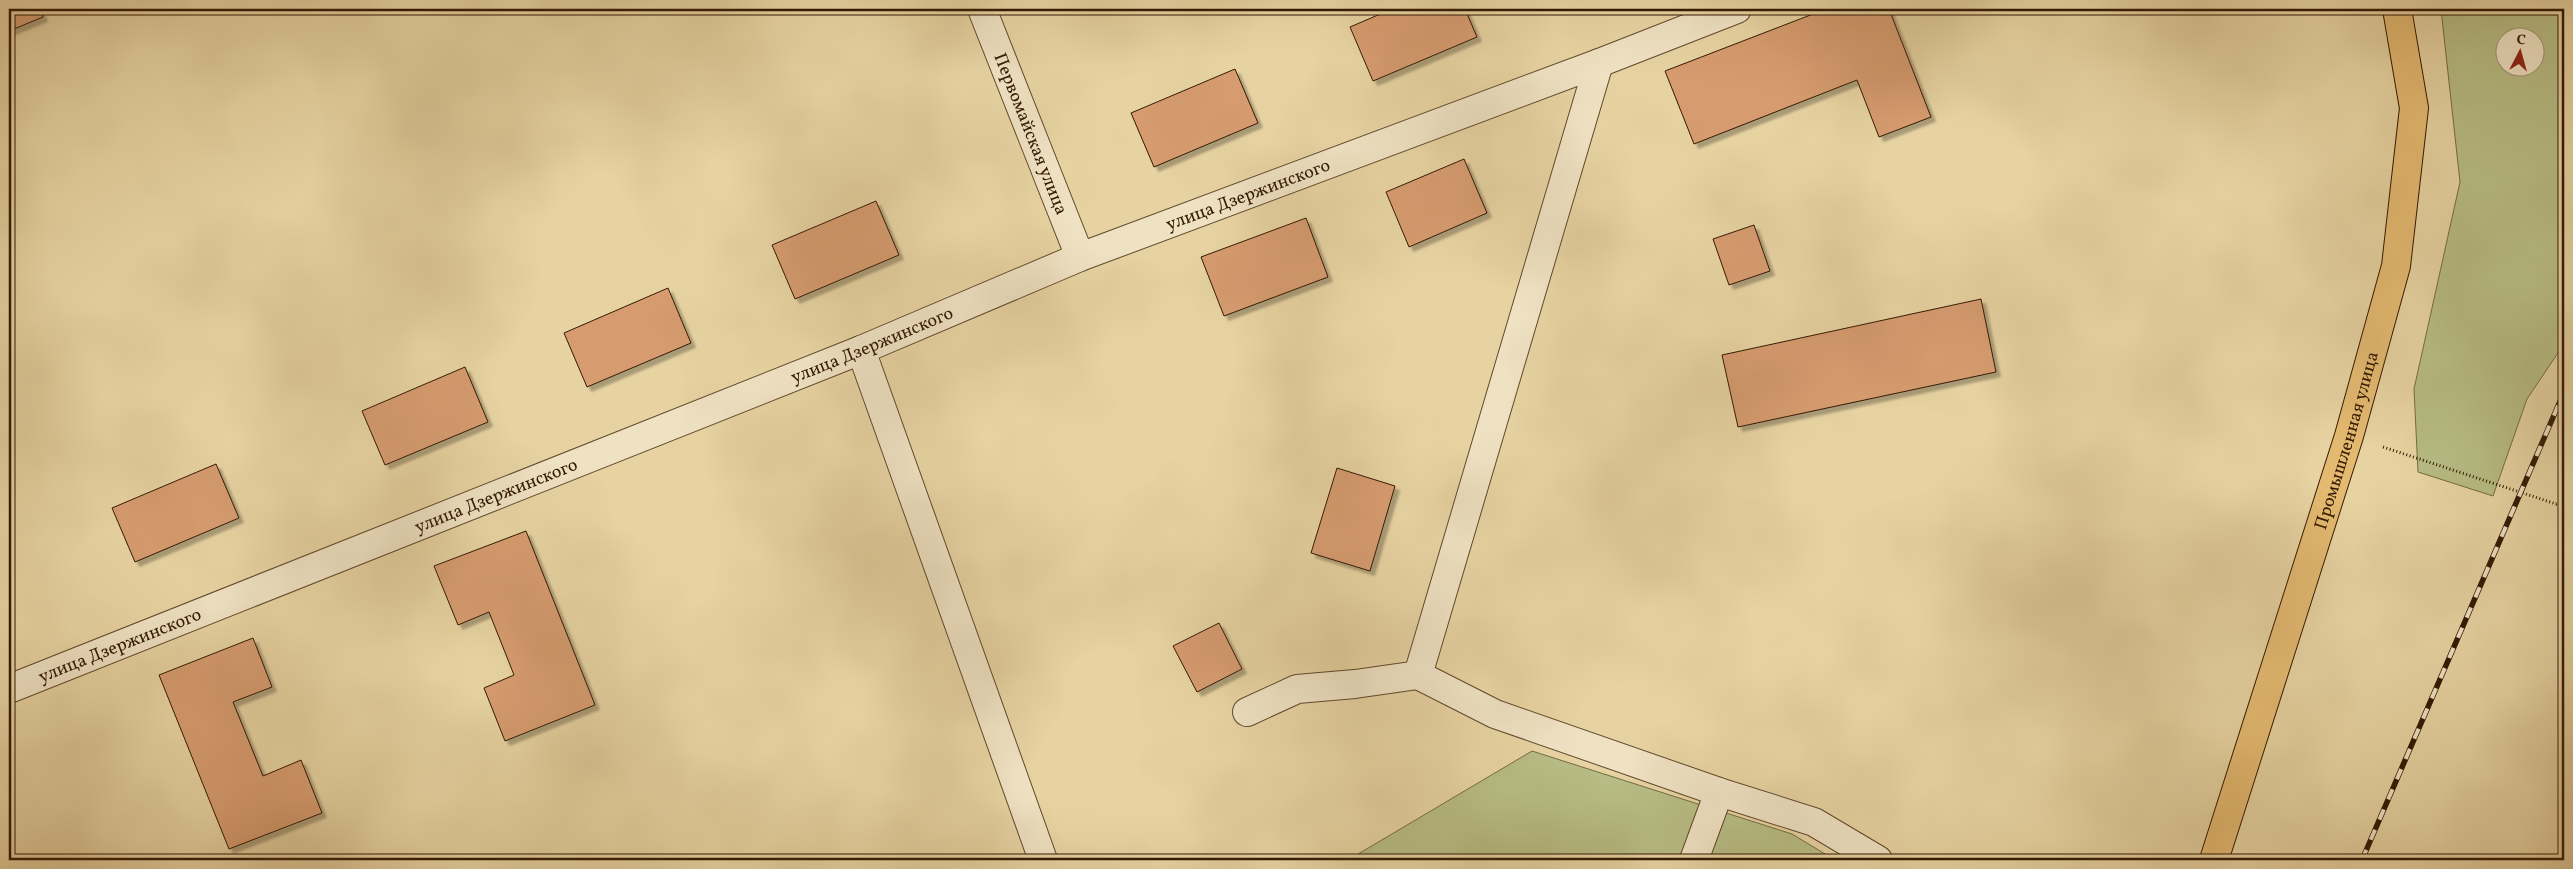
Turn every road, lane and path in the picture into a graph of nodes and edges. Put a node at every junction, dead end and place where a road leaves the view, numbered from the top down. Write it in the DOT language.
graph roads {
  1 [pos="982,9"];
  2 [pos="1736,9"];
  3 [pos="2397,9"];
  4 [pos="1599,63"];
  5 [pos="1080,257"];
  6 [pos="861,350"];
  7 [pos="2349,436"];
  8 [pos="2564,500"];
  9 [pos="1418,675"];
  10 [pos="9,689"];
  11 [pos="1247,712"];
  12 [pos="1720,792"];
  13 [pos="1043,860"];
  14 [pos="1694,860"];
  15 [pos="1878,860"];
  16 [pos="2214,860"];
  1 -- 5 [label="street, Первомайская улица"];
  2 -- 4 [label="street, улица Дзержинского"];
  3 -- 7 [label="main road, Промышленная улица"];
  4 -- 5 [label="street, улица Дзержинского"];
  4 -- 9 [label="street"];
  5 -- 6 [label="street, улица Дзержинского"];
  6 -- 10 [label="street, улица Дзержинского"];
  6 -- 13 [label="street"];
  7 -- 8 [label="path"];
  7 -- 16 [label="main road, Промышленная улица"];
  9 -- 11 [label="street"];
  9 -- 12 [label="street"];
  12 -- 14 [label="street"];
  12 -- 15 [label="street"];
}
